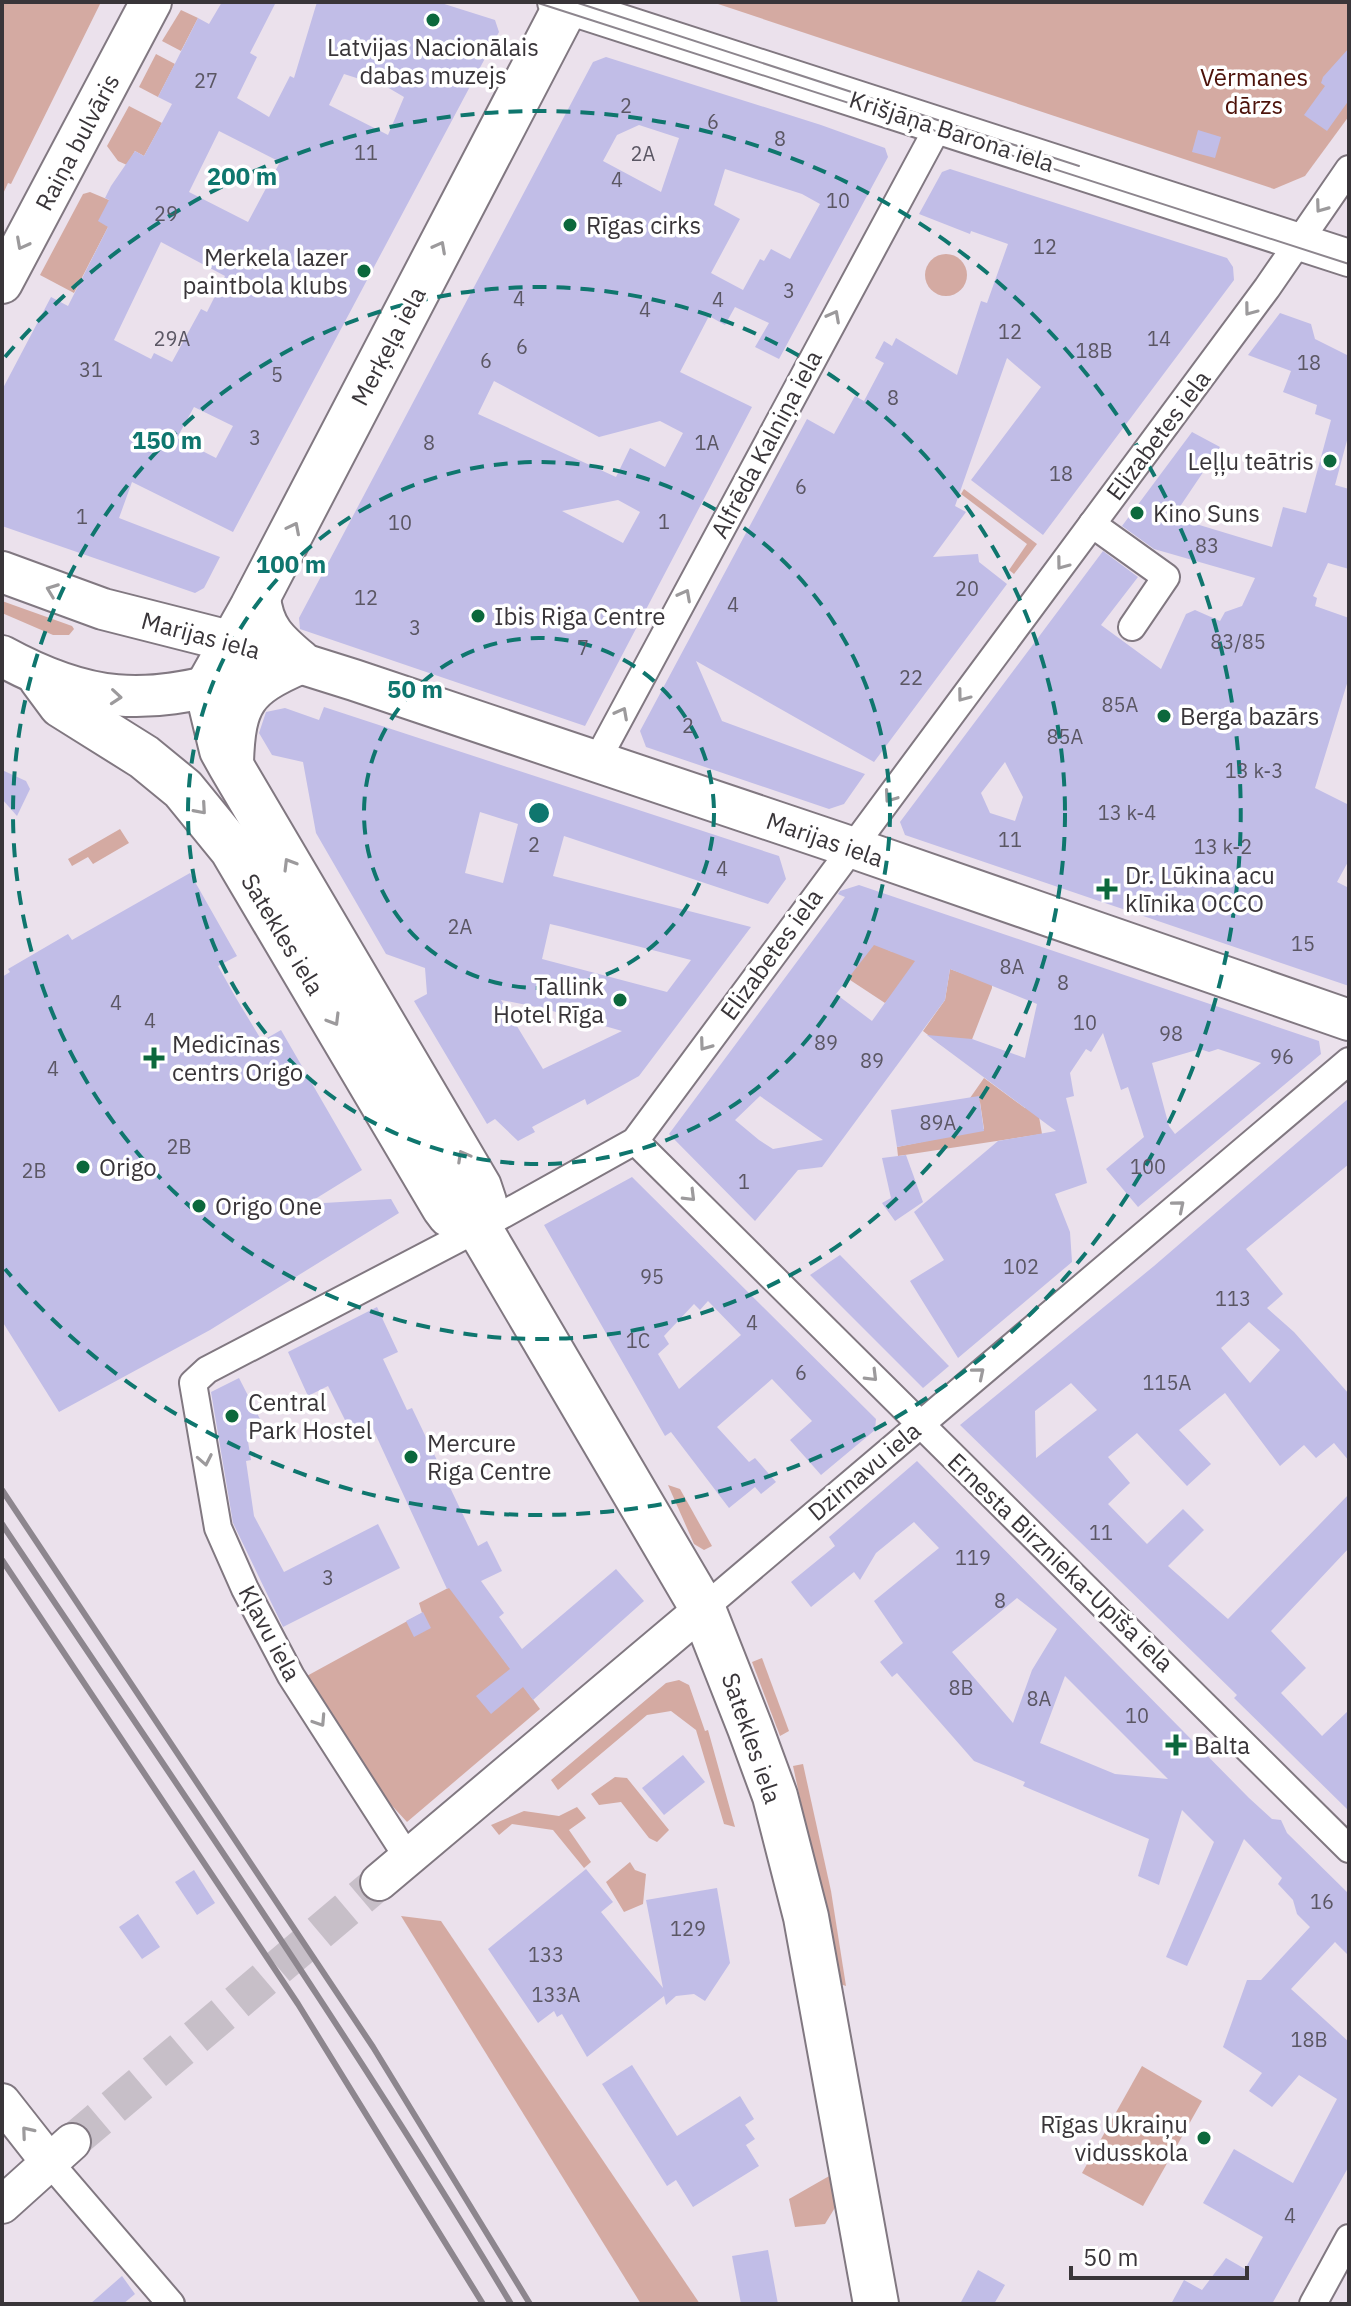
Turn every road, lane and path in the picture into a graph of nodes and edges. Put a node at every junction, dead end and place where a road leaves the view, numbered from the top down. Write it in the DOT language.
graph roads {
  1 [pos="151,2"];
  2 [pos="564,3"];
  3 [pos="938,127"];
  4 [pos="1349,169"];
  5 [pos="1297,241"];
  6 [pos="1349,258"];
  7 [pos="2,283"];
  8 [pos="1092,524"];
  9 [pos="2,572"];
  10 [pos="258,597"];
  11 [pos="103,609"];
  12 [pos="1132,627"];
  13 [pos="233,642"];
  14 [pos="2,656"];
  15 [pos="299,662"];
  16 [pos="41,678"];
  17 [pos="207,688"];
  18 [pos="596,762"];
  19 [pos="231,766"];
  20 [pos="851,847"];
  21 [pos="1349,1020"];
  22 [pos="1349,1061"];
  23 [pos="635,1141"];
  24 [pos="479,1228"];
  25 [pos="193,1383"];
  26 [pos="920,1424"];
  27 [pos="703,1609"];
  28 [pos="1349,1849"];
  29 [pos="408,1858"];
  30 [pos="379,1882"];
  31 [pos="2,2102"];
  32 [pos="61,2153"];
  33 [pos="2,2205"];
  34 [pos="1349,2238"];
  35 [pos="171,2304"];
  36 [pos="876,2304"];
  37 [pos="1313,2304"];
  1 -- 7 [label="main road, Raiņa bulvāris, one-way"];
  2 -- 3 [label="street, Krišjāņa Barona iela"];
  10 -- 2 [label="highway, Merķeļa iela, one-way"];
  3 -- 5 [label="street, Krišjāņa Barona iela"];
  18 -- 3 [label="street, Alfrēda Kalniņa iela, one-way"];
  4 -- 5 [label="street, Elizabetes iela, one-way"];
  5 -- 6 [label="street, Krišjāņa Barona iela"];
  5 -- 8 [label="street, Elizabetes iela, one-way"];
  8 -- 12 [label="street"];
  8 -- 20 [label="street, Elizabetes iela, one-way"];
  11 -- 9 [label="main road, Marijas iela, one-way"];
  10 -- 13 [label="highway, Merķeļa iela"];
  10 -- 15 [label="highway"];
  11 -- 13 [label="main road, Marijas iela"];
  11 -- 17 [label="main road, Marijas iela"];
  13 -- 15 [label="main road, Marijas iela"];
  13 -- 17 [label="highway, Merķeļa iela"];
  14 -- 16 [label="main road, Marijas iela"];
  15 -- 17 [label="main road, Marijas iela"];
  15 -- 18 [label="main road, Marijas iela"];
  15 -- 19 [label="highway"];
  16 -- 17 [label="main road, Marijas iela, one-way"];
  16 -- 24 [label="highway, Satekles iela, one-way"];
  17 -- 19 [label="highway, Satekles iela"];
  18 -- 20 [label="main road, Marijas iela"];
  24 -- 19 [label="highway, Satekles iela, one-way"];
  20 -- 21 [label="main road, Marijas iela"];
  20 -- 23 [label="street, Elizabetes iela, one-way"];
  26 -- 22 [label="street, Dzirnavu iela, one-way"];
  23 -- 24 [label="street, Elizabetes iela"];
  23 -- 26 [label="street, Ernesta Birznieka-Upīša iela, one-way"];
  24 -- 25 [label="street, Elizabetes iela"];
  24 -- 27 [label="highway, Satekles iela"];
  25 -- 29 [label="street, Kļavu iela, one-way"];
  26 -- 27 [label="street, Dzirnavu iela"];
  26 -- 28 [label="street, Ernesta Birznieka-Upīša iela"];
  27 -- 29 [label="street, Dzirnavu iela"];
  27 -- 36 [label="highway, Satekles iela"];
  29 -- 30 [label="street, Dzirnavu iela"];
  32 -- 31 [label="street, one-way"];
  32 -- 33 [label="street"];
  32 -- 35 [label="street"];
  34 -- 37 [label="street"];
}
